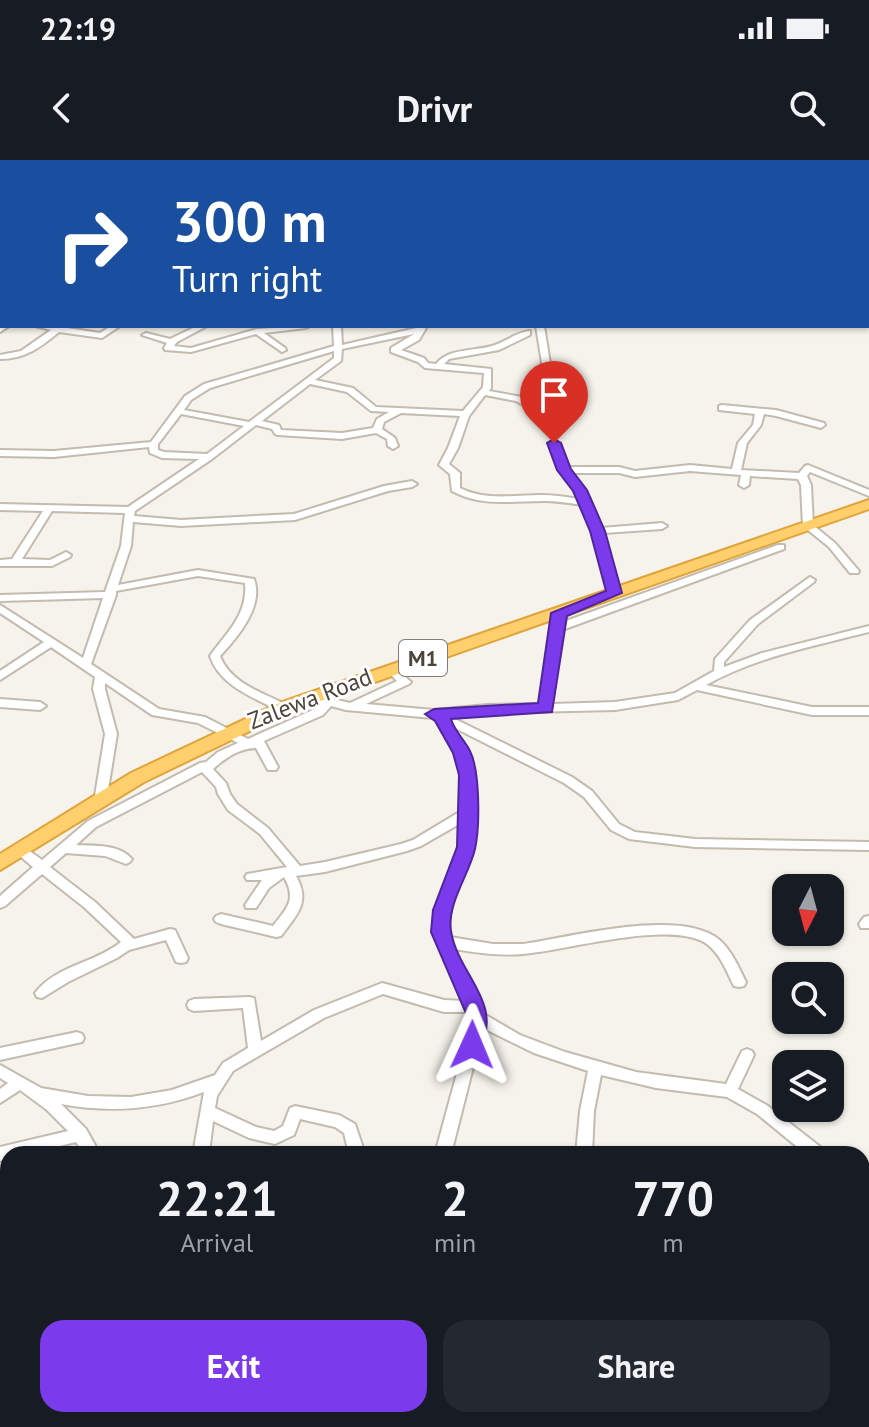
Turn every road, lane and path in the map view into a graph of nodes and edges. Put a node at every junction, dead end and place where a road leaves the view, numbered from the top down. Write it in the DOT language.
graph roads {
  1 [pos="51,328"];
  2 [pos="89,328"];
  3 [pos="113,328"];
  4 [pos="199,328"];
  5 [pos="286,328"];
  6 [pos="337,328"];
  7 [pos="421,328"];
  8 [pos="540,328"];
  9 [pos="57,329"];
  10 [pos="257,331"];
  11 [pos="527,333"];
  12 [pos="84,334"];
  13 [pos="146,335"];
  14 [pos="171,342"];
  15 [pos="339,348"];
  16 [pos="282,350"];
  17 [pos="0,357"];
  18 [pos="439,369"];
  19 [pos="545,374"];
  20 [pos="310,382"];
  21 [pos="483,392"];
  22 [pos="527,404"];
  23 [pos="722,408"];
  24 [pos="178,411"];
  25 [pos="398,411"];
  26 [pos="760,412"];
  27 [pos="465,414"];
  28 [pos="252,424"];
  29 [pos="821,425"];
  30 [pos="377,430"];
  31 [pos="554,443"];
  32 [pos="154,444"];
  33 [pos="393,446"];
  34 [pos="0,453"];
  35 [pos="209,457"];
  36 [pos="564,470"];
  37 [pos="741,473"];
  38 [pos="802,476"];
  39 [pos="412,484"];
  40 [pos="744,485"];
  41 [pos="869,493"];
  42 [pos="586,503"];
  43 [pos="869,504"];
  44 [pos="0,507"];
  45 [pos="49,509"];
  46 [pos="130,514"];
  47 [pos="662,526"];
  48 [pos="808,526"];
  49 [pos="598,531"];
  50 [pos="769,538"];
  51 [pos="66,555"];
  52 [pos="15,562"];
  53 [pos="0,563"];
  54 [pos="854,571"];
  55 [pos="810,580"];
  56 [pos="111,592"];
  57 [pos="614,593"];
  58 [pos="24,594"];
  59 [pos="1,601"];
  60 [pos="558,621"];
  61 [pos="869,629"];
  62 [pos="52,642"];
  63 [pos="86,664"];
  64 [pos="390,669"];
  65 [pos="719,673"];
  66 [pos="101,674"];
  67 [pos="0,676"];
  68 [pos="698,687"];
  69 [pos="320,700"];
  70 [pos="0,703"];
  71 [pos="40,706"];
  72 [pos="351,706"];
  73 [pos="283,708"];
  74 [pos="546,708"];
  75 [pos="869,711"];
  76 [pos="438,716"];
  77 [pos="224,733"];
  78 [pos="249,744"];
  79 [pos="208,767"];
  80 [pos="272,767"];
  81 [pos="101,796"];
  82 [pos="466,814"];
  83 [pos="869,846"];
  84 [pos="19,849"];
  85 [pos="66,849"];
  86 [pos="126,859"];
  87 [pos="0,863"];
  88 [pos="44,869"];
  89 [pos="289,872"];
  90 [pos="251,877"];
  91 [pos="0,903"];
  92 [pos="251,905"];
  93 [pos="221,919"];
  94 [pos="443,941"];
  95 [pos="126,946"];
  96 [pos="181,958"];
  97 [pos="739,982"];
  98 [pos="42,993"];
  99 [pos="194,1005"];
  100 [pos="475,1012"];
  101 [pos="77,1038"];
  102 [pos="255,1050"];
  103 [pos="0,1054"];
  104 [pos="747,1055"];
  105 [pos="596,1066"];
  106 [pos="0,1071"];
  107 [pos="218,1080"];
  108 [pos="20,1082"];
  109 [pos="730,1091"];
  110 [pos="41,1094"];
  111 [pos="0,1097"];
  112 [pos="207,1111"];
  113 [pos="81,1134"];
  114 [pos="32,1146"];
  115 [pos="88,1146"];
  116 [pos="202,1146"];
  117 [pos="355,1146"];
  118 [pos="445,1146"];
  119 [pos="585,1146"];
  120 [pos="808,1146"];
  1 -- 9 [label="street"];
  2 -- 12 [label="street"];
  3 -- 12 [label="street"];
  4 -- 14 [label="street"];
  5 -- 10 [label="street"];
  6 -- 15 [label="street"];
  7 -- 15 [label="street"];
  7 -- 18 [label="street"];
  8 -- 19 [label="street"];
  9 -- 12 [label="street"];
  9 -- 17 [label="street"];
  10 -- 14 [label="street"];
  10 -- 16 [label="street"];
  11 -- 18 [label="street"];
  13 -- 14 [label="street"];
  15 -- 20 [label="street"];
  15 -- 24 [label="street"];
  18 -- 21 [label="street"];
  20 -- 25 [label="street"];
  20 -- 28 [label="street"];
  21 -- 22 [label="street"];
  21 -- 27 [label="street"];
  23 -- 26 [label="street"];
  24 -- 28 [label="street"];
  24 -- 32 [label="street"];
  25 -- 27 [label="street"];
  25 -- 30 [label="street"];
  26 -- 29 [label="street"];
  26 -- 37 [label="street"];
  27 -- 42 [label="street"];
  28 -- 30 [label="street"];
  28 -- 35 [label="street"];
  30 -- 33 [label="street"];
  31 -- 36 [label="street"];
  32 -- 34 [label="street"];
  32 -- 35 [label="street"];
  35 -- 46 [label="street"];
  36 -- 37 [label="street"];
  36 -- 42 [label="street"];
  37 -- 38 [label="street"];
  37 -- 40 [label="street"];
  38 -- 41 [label="street"];
  38 -- 48 [label="street"];
  39 -- 46 [label="street"];
  42 -- 49 [label="street"];
  43 -- 48 [label="highway, Zalewa Road / M1"];
  44 -- 45 [label="street"];
  45 -- 46 [label="street"];
  45 -- 52 [label="street"];
  46 -- 56 [label="street"];
  47 -- 49 [label="street"];
  48 -- 50 [label="highway, Zalewa Road / M1"];
  48 -- 54 [label="street"];
  49 -- 57 [label="street"];
  50 -- 57 [label="highway, Zalewa Road / M1"];
  50 -- 60 [label="street"];
  51 -- 52 [label="street"];
  52 -- 53 [label="street"];
  55 -- 65 [label="street"];
  56 -- 59 [label="street"];
  56 -- 63 [label="street"];
  56 -- 73 [label="street"];
  57 -- 60 [label="highway, Zalewa Road / M1"];
  58 -- 59 [label="street"];
  59 -- 62 [label="street"];
  60 -- 64 [label="highway, Zalewa Road / M1"];
  60 -- 74 [label="street"];
  61 -- 65 [label="street"];
  62 -- 63 [label="street"];
  62 -- 67 [label="street"];
  63 -- 66 [label="street"];
  64 -- 69 [label="highway, Zalewa Road / M1"];
  64 -- 72 [label="street"];
  65 -- 68 [label="street"];
  66 -- 77 [label="street"];
  66 -- 81 [label="street"];
  68 -- 74 [label="street"];
  68 -- 75 [label="street"];
  69 -- 72 [label="street"];
  69 -- 73 [label="highway, Zalewa Road / M1"];
  69 -- 78 [label="street"];
  70 -- 71 [label="street"];
  72 -- 76 [label="street"];
  73 -- 77 [label="highway, Zalewa Road / M1"];
  74 -- 76 [label="street"];
  76 -- 82 [label="street"];
  76 -- 83 [label="street"];
  77 -- 78 [label="street"];
  77 -- 81 [label="highway, Zalewa Road / M1"];
  78 -- 79 [label="street"];
  78 -- 80 [label="street"];
  79 -- 85 [label="street"];
  79 -- 89 [label="street"];
  81 -- 84 [label="highway, Zalewa Road / M1"];
  82 -- 89 [label="street"];
  82 -- 94 [label="street"];
  84 -- 87 [label="highway, Zalewa Road / M1"];
  84 -- 88 [label="street"];
  85 -- 86 [label="street"];
  85 -- 88 [label="street"];
  88 -- 91 [label="street"];
  88 -- 95 [label="street"];
  89 -- 90 [label="street"];
  89 -- 92 [label="street"];
  89 -- 93 [label="street"];
  94 -- 97 [label="street"];
  94 -- 100 [label="street"];
  95 -- 96 [label="street"];
  95 -- 98 [label="street"];
  99 -- 102 [label="street"];
  100 -- 102 [label="street"];
  100 -- 105 [label="street"];
  100 -- 118 [label="street"];
  101 -- 103 [label="street"];
  102 -- 107 [label="street"];
  104 -- 109 [label="street"];
  105 -- 109 [label="street"];
  105 -- 119 [label="street"];
  106 -- 108 [label="street"];
  107 -- 110 [label="street"];
  107 -- 112 [label="street"];
  108 -- 110 [label="street"];
  108 -- 111 [label="street"];
  109 -- 120 [label="street"];
  110 -- 113 [label="street"];
  112 -- 116 [label="street"];
  112 -- 117 [label="street"];
  113 -- 114 [label="street"];
  113 -- 115 [label="street"];
}
